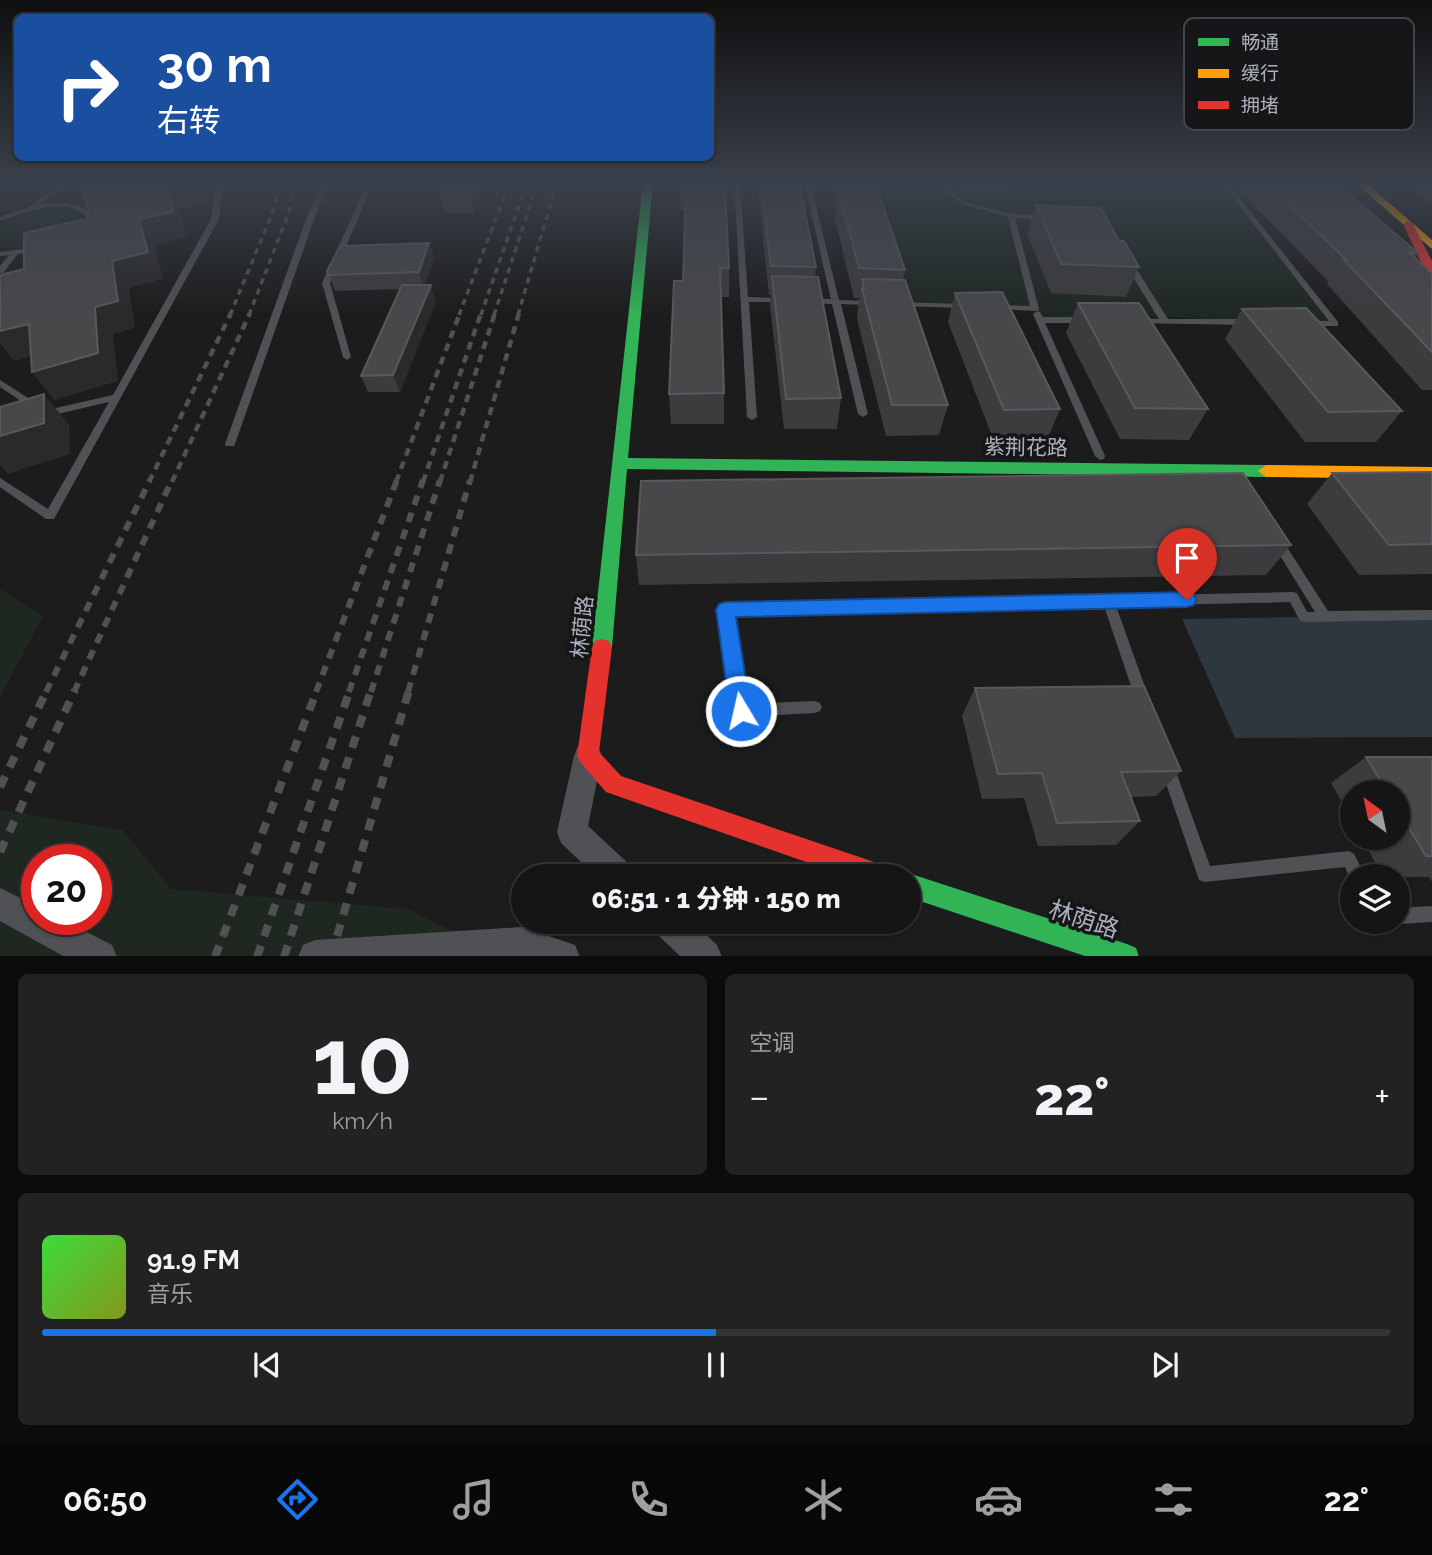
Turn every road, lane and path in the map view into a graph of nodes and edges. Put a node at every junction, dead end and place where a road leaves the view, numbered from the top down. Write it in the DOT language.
graph roads {
  1 [pos="83,227"];
  2 [pos="211,227"];
  3 [pos="308,227"];
  4 [pos="351,227"];
  5 [pos="644,227"];
  6 [pos="740,227"];
  7 [pos="818,227"];
  8 [pos="1014,227"];
  9 [pos="1259,227"];
  10 [pos="1417,227"];
  11 [pos="1420,227"];
  12 [pos="76,233"];
  13 [pos="1432,246"];
  14 [pos="44,247"];
  15 [pos="1122,252"];
  16 [pos="0,254"];
  17 [pos="14,254"];
  18 [pos="0,271"];
  19 [pos="1432,273"];
  20 [pos="744,299"];
  21 [pos="836,302"];
  22 [pos="970,306"];
  23 [pos="983,307"];
  24 [pos="1035,309"];
  25 [pos="1040,320"];
  26 [pos="1096,320"];
  27 [pos="1123,321"];
  28 [pos="1165,321"];
  29 [pos="1257,323"];
  30 [pos="1296,323"];
  31 [pos="347,358"];
  32 [pos="0,383"];
  33 [pos="116,397"];
  34 [pos="863,414"];
  35 [pos="752,417"];
  36 [pos="230,444"];
  37 [pos="1101,456"];
  38 [pos="620,463"];
  39 [pos="1432,473"];
  40 [pos="0,482"];
  41 [pos="1270,530"];
  42 [pos="1108,601"];
  43 [pos="1432,615"];
  44 [pos="1324,616"];
  45 [pos="815,707"];
  46 [pos="1150,718"];
  47 [pos="588,756"];
  48 [pos="1163,757"];
  49 [pos="606,864"];
  50 [pos="845,864"];
  51 [pos="1352,864"];
  52 [pos="921,889"];
  53 [pos="0,904"];
  54 [pos="1432,914"];
  55 [pos="1410,915"];
  56 [pos="681,934"];
  57 [pos="98,956"];
  58 [pos="331,956"];
  59 [pos="560,956"];
  60 [pos="704,956"];
  61 [pos="1123,956"];
  1 -- 12 [label="lane"];
  2 -- 33 [label="lane"];
  3 -- 36 [label="lane"];
  4 -- 31 [label="lane"];
  5 -- 38 [label="street, 林荫路"];
  6 -- 20 [label="lane"];
  7 -- 21 [label="lane"];
  8 -- 24 [label="lane"];
  9 -- 30 [label="lane"];
  10 -- 19 [label="street"];
  11 -- 13 [label="street"];
  14 -- 17 [label="lane"];
  15 -- 28 [label="lane"];
  16 -- 17 [label="lane"];
  17 -- 18 [label="lane"];
  20 -- 21 [label="lane"];
  20 -- 35 [label="lane"];
  21 -- 22 [label="lane"];
  21 -- 34 [label="lane"];
  23 -- 24 [label="lane"];
  24 -- 25 [label="lane"];
  25 -- 26 [label="lane"];
  25 -- 37 [label="lane"];
  27 -- 28 [label="lane"];
  28 -- 29 [label="lane"];
  32 -- 33 [label="lane"];
  33 -- 40 [label="lane"];
  38 -- 39 [label="street, 紫荆花路"];
  38 -- 47 [label="street, 林荫路"];
  41 -- 44 [label="lane"];
  42 -- 44 [label="lane"];
  42 -- 45 [label="lane"];
  42 -- 46 [label="lane"];
  43 -- 44 [label="lane"];
  47 -- 49 [label="street"];
  47 -- 50 [label="street"];
  48 -- 51 [label="lane"];
  52 -- 61 [label="street, 林荫路"];
  53 -- 57 [label="street"];
  54 -- 55 [label="lane"];
  56 -- 60 [label="street"];
  58 -- 59 [label="street"];
}
